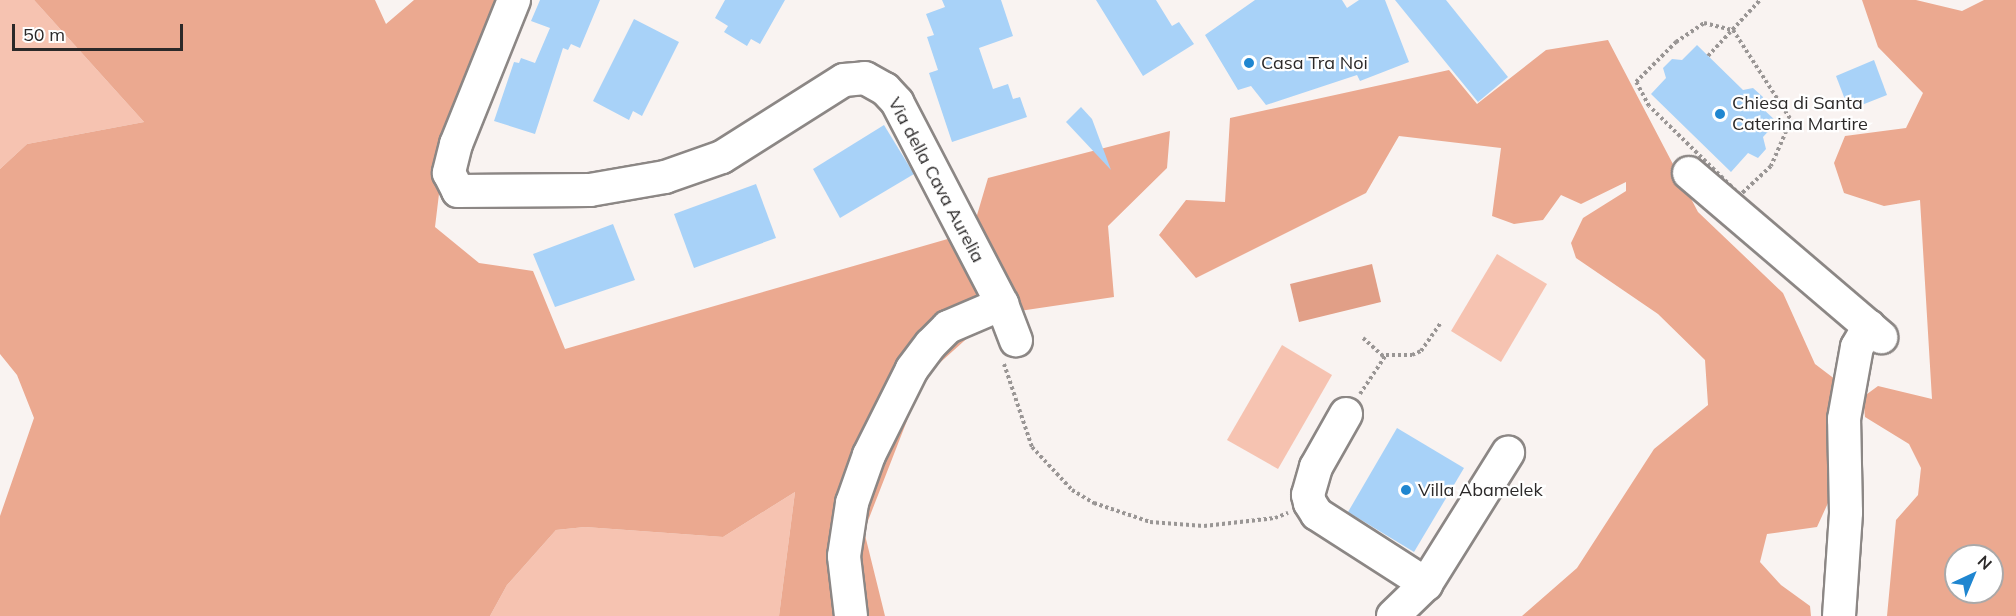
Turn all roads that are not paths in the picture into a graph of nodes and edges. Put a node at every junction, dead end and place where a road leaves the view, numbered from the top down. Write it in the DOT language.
graph roads {
  1 [pos="514,0"];
  2 [pos="1689,173"];
  3 [pos="1002,304"];
  4 [pos="1009,350"];
  5 [pos="1346,414"];
  6 [pos="1508,453"];
  7 [pos="1426,584"];
  8 [pos="851,616"];
  9 [pos="1393,616"];
  10 [pos="1839,616"];
  1 -- 3 [label="street, Via della Cava Aurelia"];
  2 -- 10 [label="street"];
  3 -- 4 [label="street"];
  3 -- 8 [label="street"];
  5 -- 7 [label="street"];
  6 -- 7 [label="street"];
  7 -- 9 [label="street"];
}
